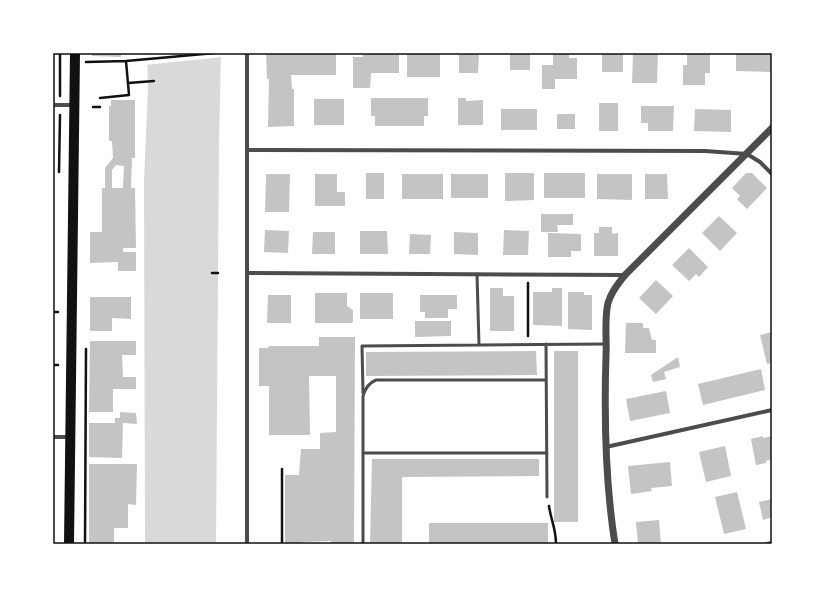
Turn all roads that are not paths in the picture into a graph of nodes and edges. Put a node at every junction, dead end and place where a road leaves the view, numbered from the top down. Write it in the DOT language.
graph roads {
  1 [pos="75,53"];
  2 [pos="247,53"];
  3 [pos="53,105"];
  4 [pos="74,105"];
  5 [pos="772,128"];
  6 [pos="248,150"];
  7 [pos="747,154"];
  8 [pos="772,174"];
  9 [pos="247,273"];
  10 [pos="477,274"];
  11 [pos="625,275"];
  12 [pos="546,344"];
  13 [pos="606,344"];
  14 [pos="479,345"];
  15 [pos="546,380"];
  16 [pos="363,396"];
  17 [pos="772,410"];
  18 [pos="53,437"];
  19 [pos="70,437"];
  20 [pos="605,447"];
  21 [pos="363,453"];
  22 [pos="547,453"];
  23 [pos="547,497"];
  24 [pos="772,543"];
  25 [pos="69,544"];
  26 [pos="247,544"];
  27 [pos="363,544"];
  28 [pos="615,544"];
  29 [pos="767,544"];
  1 -- 4 [label="main road"];
  2 -- 6 [label="street"];
  3 -- 4 [label="street"];
  4 -- 19 [label="main road"];
  5 -- 7 [label="street"];
  6 -- 7 [label="street"];
  6 -- 9 [label="street"];
  7 -- 8 [label="street"];
  7 -- 11 [label="street"];
  9 -- 10 [label="street"];
  9 -- 26 [label="street"];
  10 -- 11 [label="street"];
  10 -- 14 [label="lane"];
  11 -- 13 [label="street"];
  12 -- 13 [label="lane"];
  12 -- 14 [label="lane"];
  12 -- 15 [label="lane"];
  13 -- 20 [label="street"];
  14 -- 16 [label="lane"];
  15 -- 16 [label="lane"];
  15 -- 22 [label="lane"];
  16 -- 21 [label="lane"];
  17 -- 20 [label="street"];
  18 -- 19 [label="street"];
  19 -- 25 [label="main road"];
  20 -- 28 [label="street"];
  21 -- 22 [label="lane"];
  21 -- 27 [label="lane"];
  22 -- 23 [label="lane"];
  24 -- 29 [label="street"];
}
